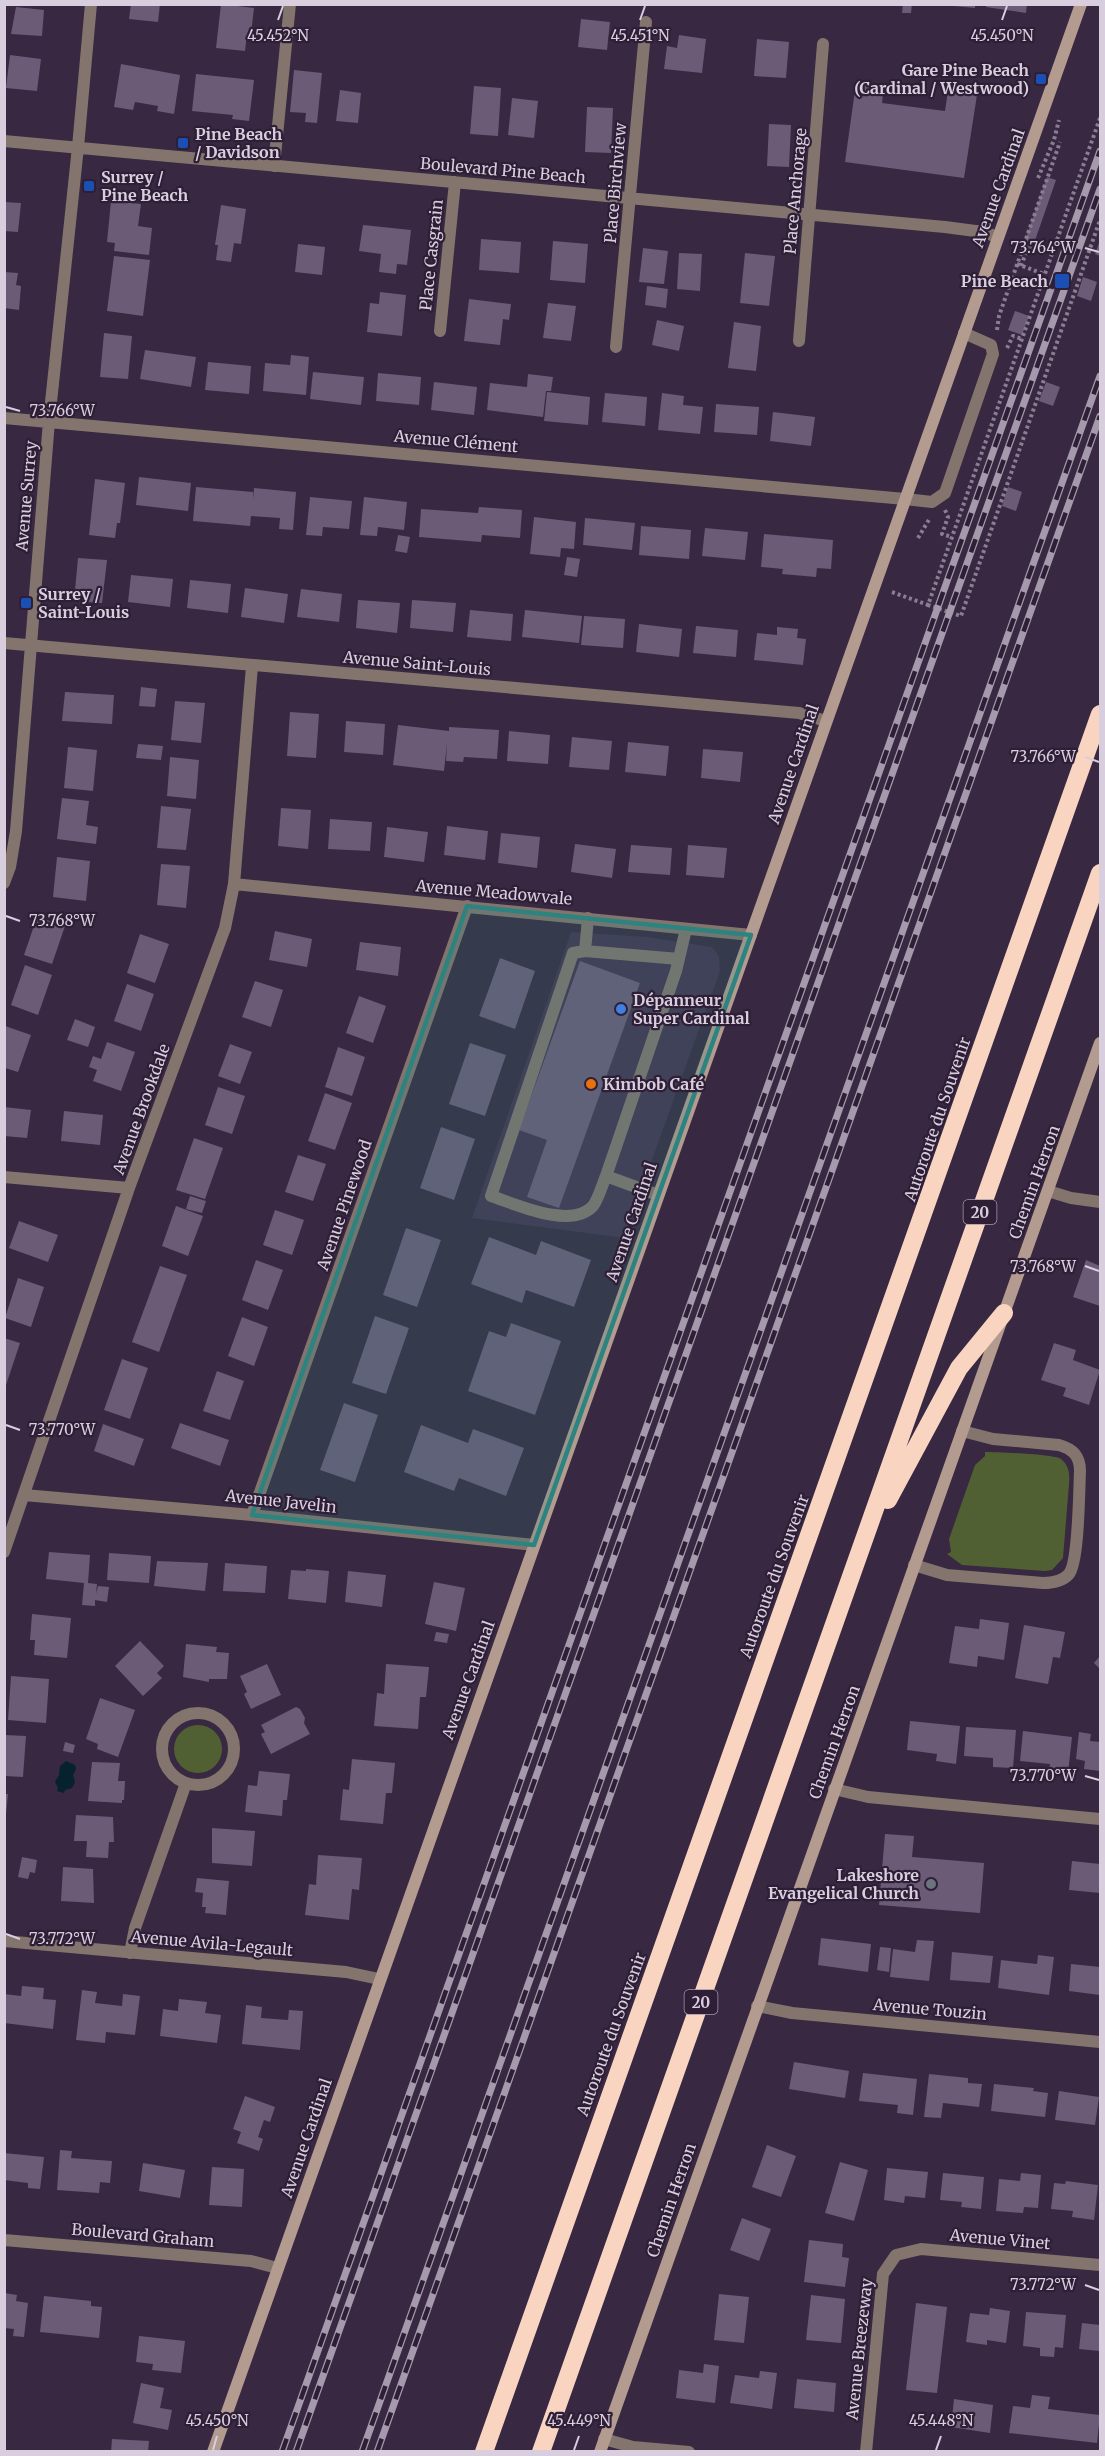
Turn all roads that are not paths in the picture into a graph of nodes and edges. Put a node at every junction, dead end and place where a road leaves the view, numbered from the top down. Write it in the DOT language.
graph roads {
  1 [pos="91,4"];
  2 [pos="290,4"];
  3 [pos="1081,4"];
  4 [pos="646,22"];
  5 [pos="823,44"];
  6 [pos="4,141"];
  7 [pos="78,147"];
  8 [pos="274,166"];
  9 [pos="455,182"];
  10 [pos="630,199"];
  11 [pos="809,215"];
  12 [pos="998,237"];
  13 [pos="440,331"];
  14 [pos="964,333"];
  15 [pos="799,341"];
  16 [pos="616,347"];
  17 [pos="4,418"];
  18 [pos="49,422"];
  19 [pos="905,499"];
  20 [pos="4,643"];
  21 [pos="30,645"];
  22 [pos="252,666"];
  23 [pos="1101,714"];
  24 [pos="826,721"];
  25 [pos="1101,873"];
  26 [pos="4,883"];
  27 [pos="234,884"];
  28 [pos="467,906"];
  29 [pos="588,918"];
  30 [pos="686,929"];
  31 [pos="751,935"];
  32 [pos="585,951"];
  33 [pos="679,959"];
  34 [pos="1101,1043"];
  35 [pos="606,1176"];
  36 [pos="4,1178"];
  37 [pos="129,1188"];
  38 [pos="1048,1191"];
  39 [pos="658,1195"];
  40 [pos="1101,1202"];
  41 [pos="1004,1313"];
  42 [pos="962,1431"];
  43 [pos="24,1495"];
  44 [pos="252,1515"];
  45 [pos="534,1545"];
  46 [pos="4,1552"];
  47 [pos="860,1552"];
  48 [pos="914,1565"];
  49 [pos="186,1783"];
  50 [pos="834,1789"];
  51 [pos="1101,1819"];
  52 [pos="4,1941"];
  53 [pos="130,1953"];
  54 [pos="379,1979"];
  55 [pos="757,2006"];
  56 [pos="1101,2042"];
  57 [pos="4,2240"];
  58 [pos="896,2254"];
  59 [pos="1101,2265"];
  60 [pos="277,2268"];
  61 [pos="602,2445"];
  62 [pos="213,2451"];
  63 [pos="484,2451"];
  64 [pos="541,2451"];
  65 [pos="689,2451"];
  66 [pos="866,2451"];
  1 -- 7 [label="street, Avenue Surrey"];
  2 -- 8 [label="street"];
  3 -- 12 [label="main road, Avenue Cardinal"];
  4 -- 10 [label="street, Place Birchview"];
  5 -- 11 [label="street, Place Anchorage"];
  6 -- 7 [label="street, Boulevard Pine Beach"];
  7 -- 8 [label="street, Boulevard Pine Beach"];
  7 -- 18 [label="street, Avenue Surrey"];
  8 -- 9 [label="street, Boulevard Pine Beach"];
  9 -- 10 [label="street, Boulevard Pine Beach"];
  9 -- 13 [label="street, Place Casgrain"];
  10 -- 11 [label="street, Boulevard Pine Beach"];
  10 -- 16 [label="street, Place Birchview"];
  11 -- 12 [label="street, Boulevard Pine Beach"];
  11 -- 15 [label="street, Place Anchorage"];
  12 -- 14 [label="main road, Avenue Cardinal"];
  14 -- 19 [label="main road, Avenue Cardinal"];
  14 -- 19 [label="street, Avenue Clément"];
  17 -- 18 [label="street, Avenue Clément"];
  18 -- 19 [label="street, Avenue Clément"];
  18 -- 21 [label="street, Avenue Surrey"];
  19 -- 24 [label="main road, Avenue Cardinal"];
  20 -- 21 [label="street, Avenue Saint-Louis"];
  21 -- 22 [label="street, Avenue Saint-Louis"];
  21 -- 26 [label="street, Avenue Surrey"];
  22 -- 24 [label="street, Avenue Saint-Louis"];
  22 -- 27 [label="street, Avenue Brookdale"];
  23 -- 63 [label="highway, Autoroute du Souvenir"];
  24 -- 31 [label="main road, Avenue Cardinal"];
  25 -- 47 [label="highway, 20"];
  27 -- 28 [label="street, Avenue Meadowvale"];
  27 -- 37 [label="street, Avenue Brookdale"];
  28 -- 29 [label="street, Avenue Meadowvale"];
  28 -- 44 [label="street, Avenue Pinewood"];
  29 -- 30 [label="street, Avenue Meadowvale"];
  29 -- 32 [label="street"];
  30 -- 31 [label="street, Avenue Meadowvale"];
  30 -- 33 [label="street"];
  31 -- 39 [label="main road, Avenue Cardinal"];
  32 -- 33 [label="street"];
  32 -- 35 [label="street"];
  33 -- 35 [label="street"];
  34 -- 38 [label="main road, Chemin Herron"];
  35 -- 39 [label="street"];
  36 -- 37 [label="street"];
  37 -- 43 [label="street, Avenue Brookdale"];
  38 -- 40 [label="street"];
  38 -- 41 [label="main road, Chemin Herron"];
  39 -- 45 [label="main road, Avenue Cardinal"];
  41 -- 42 [label="main road, Chemin Herron"];
  41 -- 47 [label="highway"];
  42 -- 48 [label="main road, Chemin Herron"];
  42 -- 48 [label="street"];
  43 -- 44 [label="street, Avenue Javelin"];
  43 -- 46 [label="street, Avenue Brookdale"];
  44 -- 45 [label="street, Avenue Javelin"];
  45 -- 54 [label="main road, Avenue Cardinal"];
  47 -- 64 [label="highway, 20"];
  48 -- 50 [label="main road, Chemin Herron"];
  49 -- 49 [label="street"];
  49 -- 53 [label="street"];
  50 -- 51 [label="street"];
  50 -- 55 [label="main road, Chemin Herron"];
  52 -- 53 [label="street, Avenue Avila-Legault"];
  53 -- 54 [label="street, Avenue Avila-Legault"];
  54 -- 60 [label="main road, Avenue Cardinal"];
  55 -- 56 [label="street, Avenue Touzin"];
  55 -- 61 [label="main road, Chemin Herron"];
  57 -- 60 [label="street, Boulevard Graham"];
  58 -- 59 [label="street, Avenue Vinet"];
  58 -- 66 [label="street, Avenue Breezeway"];
  60 -- 62 [label="main road, Avenue Cardinal"];
  61 -- 65 [label="street"];
}
